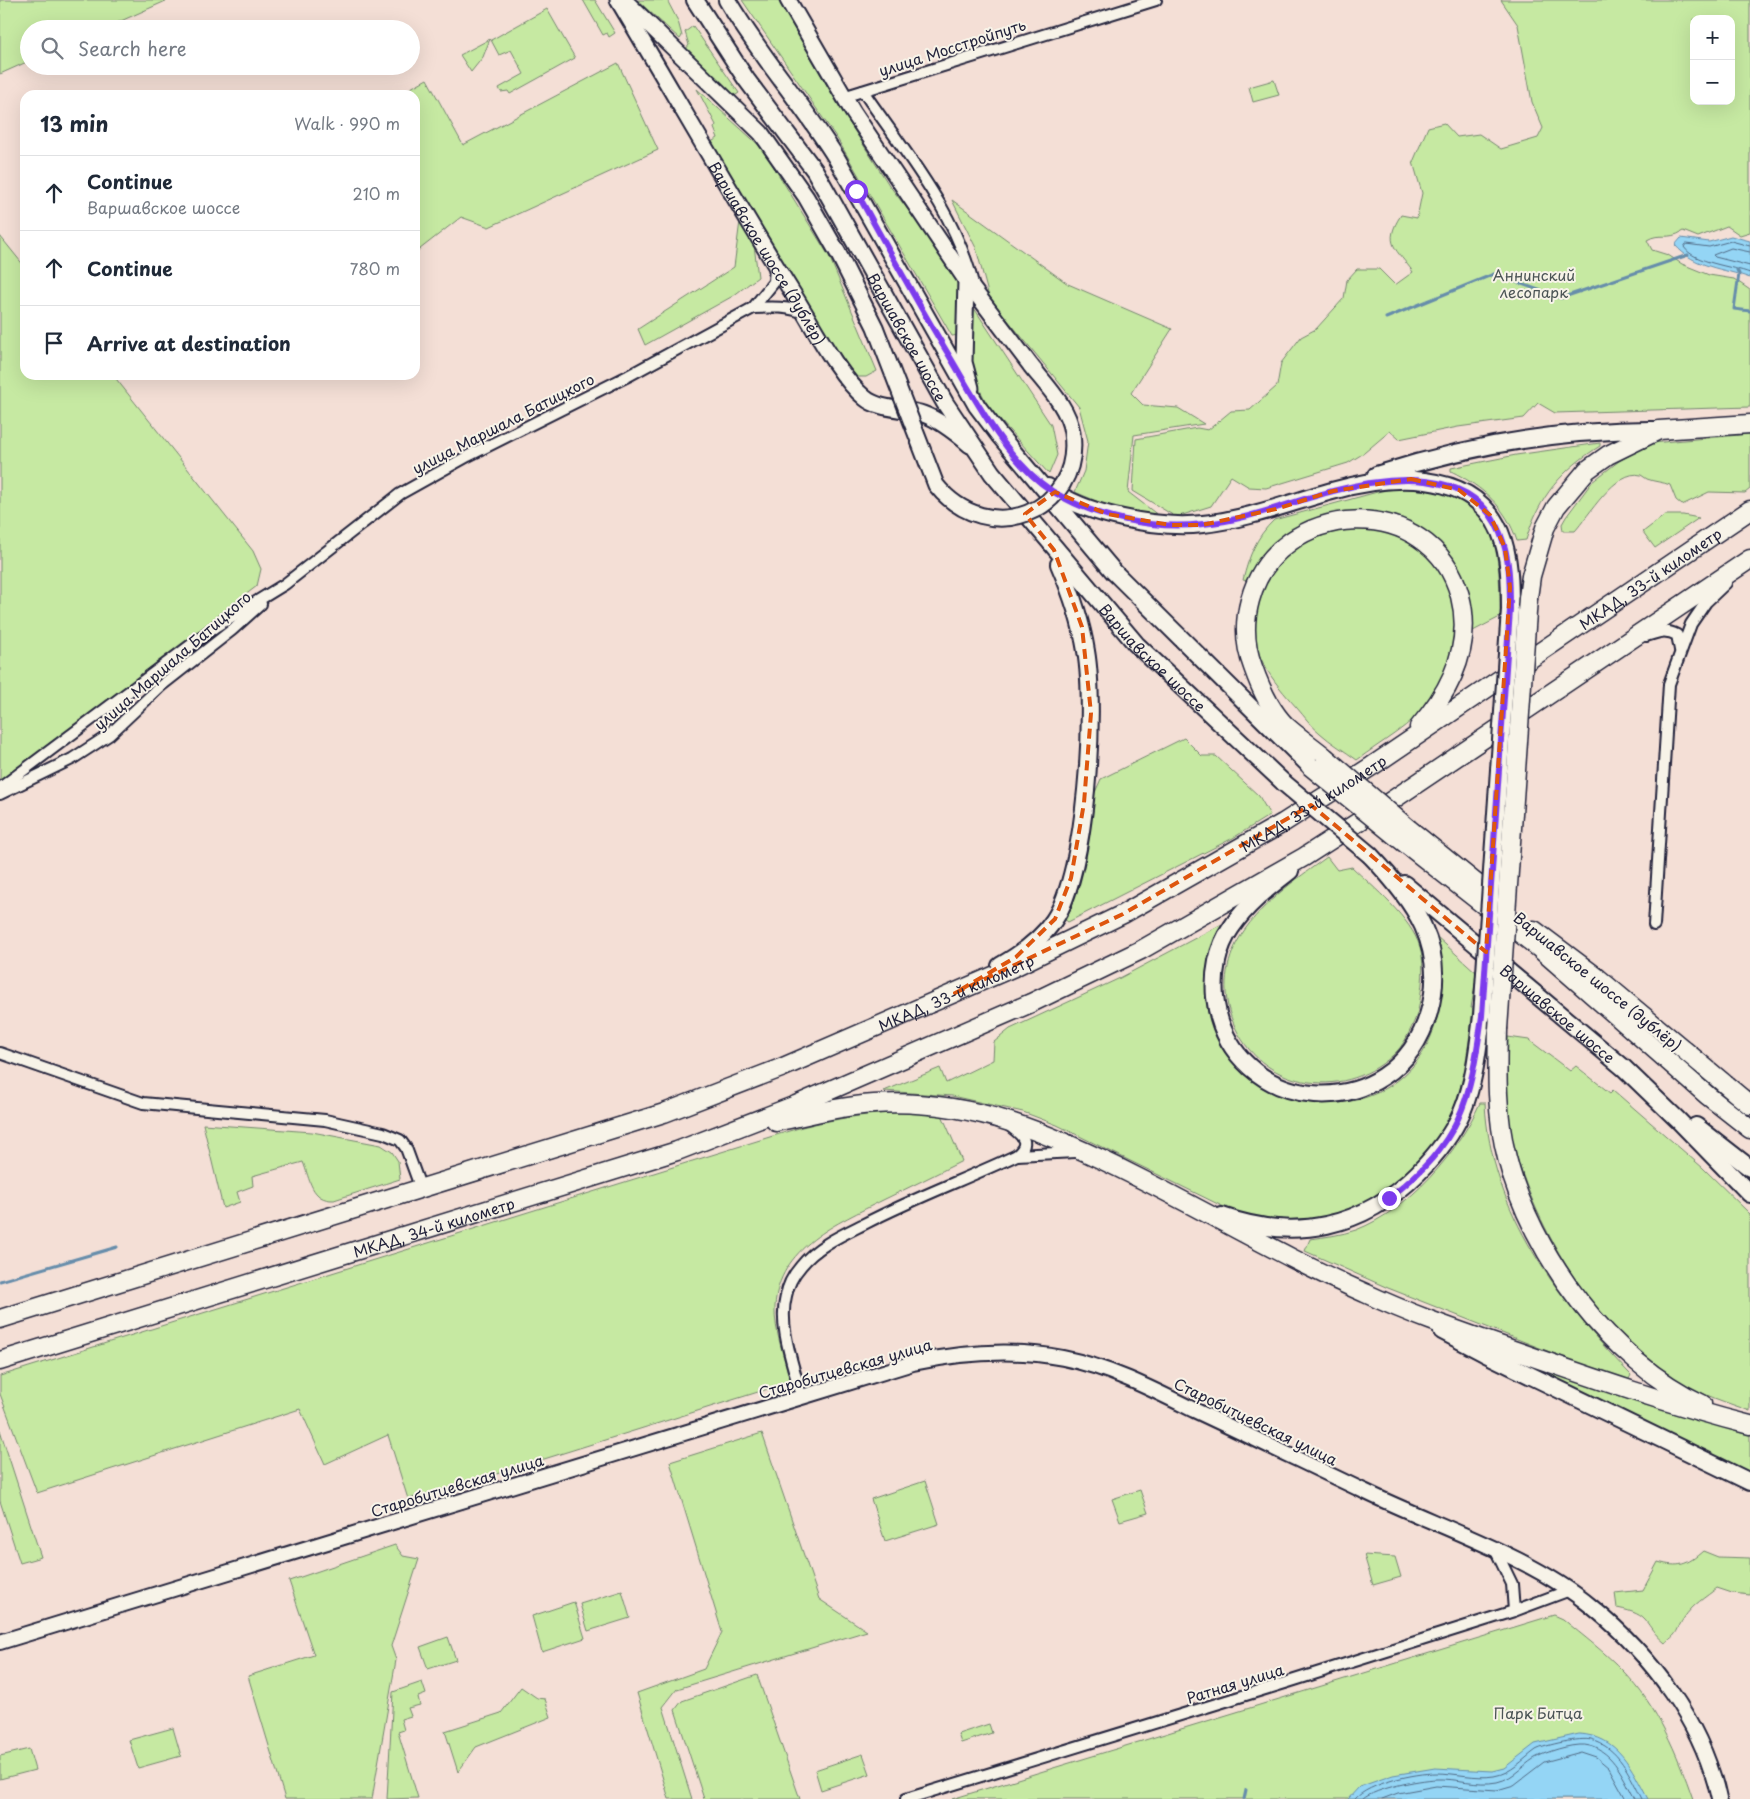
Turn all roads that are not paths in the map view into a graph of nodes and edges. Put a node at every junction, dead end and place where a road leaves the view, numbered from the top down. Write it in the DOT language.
graph roads {
  1 [pos="618,0"];
  2 [pos="624,0"];
  3 [pos="695,0"];
  4 [pos="728,0"];
  5 [pos="788,0"];
  6 [pos="1156,0"];
  7 [pos="862,91"];
  8 [pos="843,97"];
  9 [pos="775,264"];
  10 [pos="966,280"];
  11 [pos="976,293"];
  12 [pos="753,308"];
  13 [pos="806,314"];
  14 [pos="977,406"];
  15 [pos="1750,424"];
  16 [pos="1659,430"];
  17 [pos="972,447"];
  18 [pos="1031,474"];
  19 [pos="1331,491"];
  20 [pos="1750,510"];
  21 [pos="1054,550"];
  22 [pos="1750,560"];
  23 [pos="280,587"];
  24 [pos="1680,650"];
  25 [pos="1603,658"];
  26 [pos="1211,670"];
  27 [pos="1285,725"];
  28 [pos="1317,761"];
  29 [pos="1372,766"];
  30 [pos="0,788"];
  31 [pos="0,794"];
  32 [pos="1349,829"];
  33 [pos="1403,833"];
  34 [pos="1370,855"];
  35 [pos="1654,925"];
  36 [pos="955,993"];
  37 [pos="0,1053"];
  38 [pos="1624,1068"];
  39 [pos="1724,1085"];
  40 [pos="1708,1096"];
  41 [pos="1750,1098"];
  42 [pos="1750,1105"];
  43 [pos="999,1117"];
  44 [pos="1750,1124"];
  45 [pos="1750,1129"];
  46 [pos="677,1151"];
  47 [pos="1089,1153"];
  48 [pos="1017,1155"];
  49 [pos="1750,1168"];
  50 [pos="421,1189"];
  51 [pos="1750,1194"];
  52 [pos="1201,1209"];
  53 [pos="1407,1312"];
  54 [pos="0,1319"];
  55 [pos="0,1361"];
  56 [pos="801,1396"];
  57 [pos="1750,1423"];
  58 [pos="1750,1482"];
  59 [pos="1496,1551"];
  60 [pos="1570,1590"];
  61 [pos="1514,1611"];
  62 [pos="0,1642"];
  63 [pos="906,1799"];
  64 [pos="1719,1799"];
  1 -- 9 [label="main road, Варшавское шоссе (дублёр)"];
  2 -- 11 [label="main road, bridge"];
  3 -- 17 [label="main road, Варшавское шоссе"];
  4 -- 14 [label="main road, Варшавское шоссе"];
  5 -- 8 [label="main road"];
  6 -- 7 [label="street, улица Мосстройпуть"];
  7 -- 8 [label="street, улица Мосстройпуть"];
  7 -- 11 [label="street"];
  8 -- 10 [label="main road"];
  9 -- 12 [label="street, улица Маршала Батицкого"];
  9 -- 13 [label="main road, Варшавское шоссе (дублёр)"];
  10 -- 11 [label="main road"];
  10 -- 14 [label="main road"];
  12 -- 13 [label="street, улица Маршала Батицкого"];
  12 -- 23 [label="street, улица Маршала Батицкого"];
  13 -- 17 [label="main road, Варшавское шоссе (дублёр)"];
  14 -- 18 [label="main road, Варшавское шоссе"];
  15 -- 16 [label="highway"];
  16 -- 19 [label="main road"];
  16 -- 57 [label="highway, bridge"];
  17 -- 21 [label="main road, Варшавское шоссе"];
  18 -- 19 [label="main road"];
  18 -- 26 [label="main road, Варшавское шоссе"];
  19 -- 52 [label="main road, bridge"];
  20 -- 29 [label="highway, МКАД, 33-й километр"];
  21 -- 34 [label="main road, Варшавское шоссе, bridge"];
  21 -- 36 [label="main road"];
  22 -- 24 [label="street"];
  22 -- 25 [label="highway"];
  23 -- 30 [label="street, улица Маршала Батицкого"];
  23 -- 31 [label="street, улица Маршала Батицкого"];
  24 -- 25 [label="street"];
  24 -- 35 [label="street"];
  25 -- 32 [label="highway"];
  26 -- 27 [label="main road"];
  26 -- 28 [label="main road, Варшавское шоссе"];
  27 -- 28 [label="highway"];
  27 -- 29 [label="highway"];
  28 -- 33 [label="highway, Варшавское шоссе, bridge"];
  29 -- 36 [label="highway, МКАД, 33-й километр"];
  32 -- 34 [label="main road"];
  32 -- 46 [label="highway, МКАД, 34-й километр"];
  33 -- 39 [label="highway, Варшавское шоссе (дублёр)"];
  33 -- 40 [label="highway, Варшавское шоссе"];
  34 -- 38 [label="main road, Варшавское шоссе"];
  36 -- 50 [label="highway, МКАД, 33-й километр"];
  37 -- 50 [label="street"];
  38 -- 49 [label="main road"];
  38 -- 51 [label="main road, Варшавское шоссе"];
  39 -- 41 [label="highway"];
  39 -- 42 [label="highway, Варшавское шоссе (дублёр)"];
  40 -- 44 [label="main road, Варшавское шоссе"];
  40 -- 45 [label="highway"];
  43 -- 46 [label="highway"];
  43 -- 47 [label="highway"];
  43 -- 48 [label="street"];
  46 -- 55 [label="highway, МКАД, 34-й километр"];
  47 -- 48 [label="street"];
  47 -- 52 [label="highway"];
  48 -- 56 [label="street"];
  50 -- 54 [label="highway"];
  52 -- 53 [label="highway"];
  53 -- 57 [label="highway"];
  53 -- 58 [label="main road"];
  56 -- 59 [label="street, Старобитцевская улица"];
  56 -- 62 [label="street, Старобитцевская улица"];
  59 -- 60 [label="street, Старобитцевская улица"];
  59 -- 61 [label="street"];
  60 -- 61 [label="street, Ратная улица"];
  60 -- 64 [label="street, Старобитцевская улица"];
  61 -- 63 [label="street, Ратная улица"];
}
